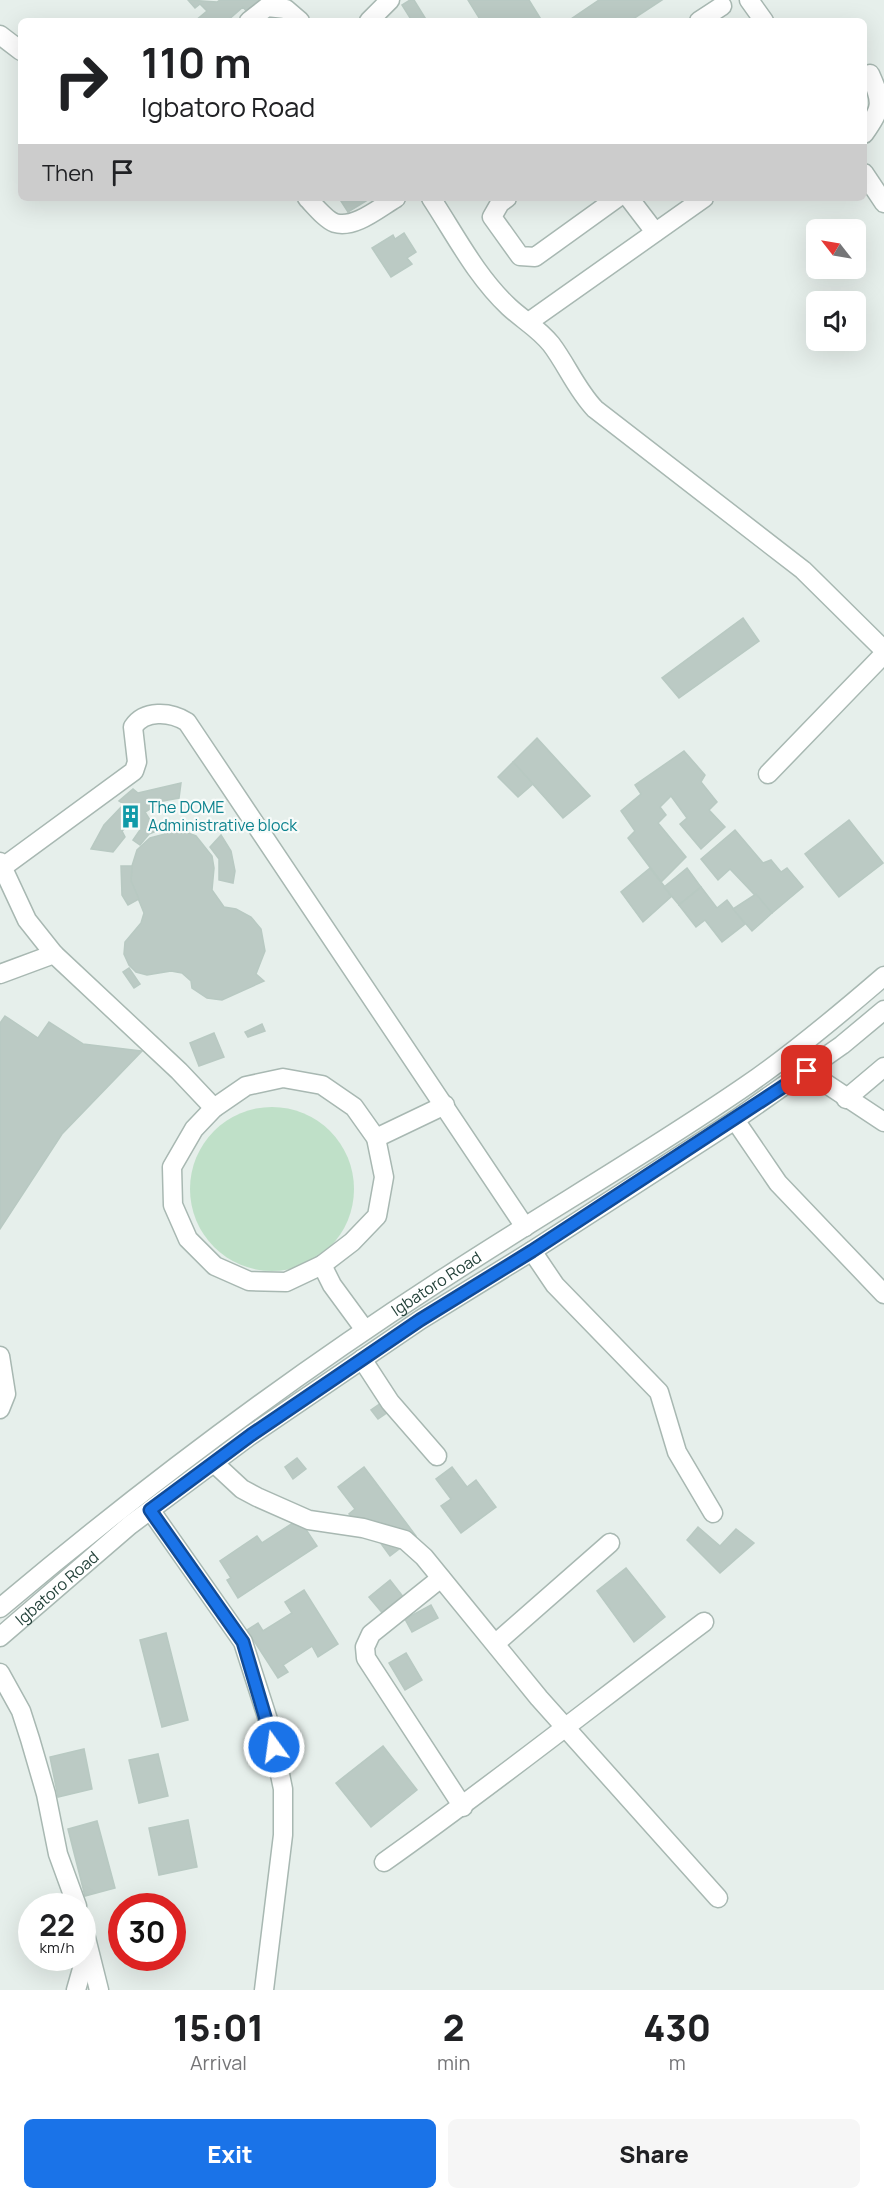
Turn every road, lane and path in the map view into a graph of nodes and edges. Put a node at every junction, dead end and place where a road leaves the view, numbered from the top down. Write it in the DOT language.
graph roads {
  1 [pos="390,0"];
  2 [pos="749,0"];
  3 [pos="722,6"];
  4 [pos="253,18"];
  5 [pos="296,18"];
  6 [pos="372,18"];
  7 [pos="704,18"];
  8 [pos="762,18"];
  9 [pos="0,35"];
  10 [pos="18,49"];
  11 [pos="870,74"];
  12 [pos="867,130"];
  13 [pos="867,178"];
  14 [pos="310,201"];
  15 [pos="391,201"];
  16 [pos="435,201"];
  17 [pos="503,201"];
  18 [pos="613,201"];
  19 [pos="631,201"];
  20 [pos="700,201"];
  21 [pos="884,203"];
  22 [pos="655,232"];
  23 [pos="530,321"];
  24 [pos="884,652"];
  25 [pos="768,774"];
  26 [pos="2,865"];
  27 [pos="54,954"];
  28 [pos="0,974"];
  29 [pos="884,976"];
  30 [pos="884,1011"];
  31 [pos="884,1067"];
  32 [pos="807,1071"];
  33 [pos="846,1099"];
  34 [pos="445,1105"];
  35 [pos="213,1108"];
  36 [pos="735,1120"];
  37 [pos="884,1122"];
  38 [pos="376,1138"];
  39 [pos="525,1227"];
  40 [pos="532,1251"];
  41 [pos="322,1265"];
  42 [pos="884,1294"];
  43 [pos="365,1330"];
  44 [pos="0,1356"];
  45 [pos="362,1359"];
  46 [pos="0,1409"];
  47 [pos="240,1418"];
  48 [pos="251,1435"];
  49 [pos="437,1456"];
  50 [pos="214,1463"];
  51 [pos="150,1510"];
  52 [pos="713,1513"];
  53 [pos="610,1543"];
  54 [pos="441,1578"];
  55 [pos="0,1608"];
  56 [pos="704,1622"];
  57 [pos="0,1637"];
  58 [pos="496,1643"];
  59 [pos="0,1673"];
  60 [pos="564,1726"];
  61 [pos="463,1807"];
  62 [pos="384,1862"];
  63 [pos="72,1893"];
  64 [pos="718,1898"];
  65 [pos="81,1971"];
  66 [pos="94,1971"];
  67 [pos="75,1990"];
  68 [pos="99,1990"];
  69 [pos="264,1990"];
  1 -- 6 [label="street"];
  2 -- 8 [label="street"];
  3 -- 7 [label="street"];
  4 -- 5 [label="street"];
  9 -- 10 [label="street"];
  11 -- 12 [label="street"];
  13 -- 21 [label="street"];
  14 -- 15 [label="street"];
  16 -- 23 [label="street"];
  17 -- 18 [label="street"];
  19 -- 22 [label="street"];
  20 -- 22 [label="street"];
  22 -- 23 [label="street"];
  23 -- 24 [label="street"];
  24 -- 25 [label="street"];
  26 -- 27 [label="street"];
  26 -- 34 [label="street"];
  27 -- 28 [label="street"];
  27 -- 35 [label="street"];
  29 -- 39 [label="street, Igbatoro Road"];
  30 -- 32 [label="street, Igbatoro Road"];
  31 -- 33 [label="street"];
  32 -- 33 [label="street"];
  32 -- 36 [label="street, Igbatoro Road"];
  33 -- 37 [label="street"];
  34 -- 38 [label="street"];
  34 -- 39 [label="street"];
  35 -- 38 [label="street"];
  35 -- 41 [label="street"];
  36 -- 40 [label="street, Igbatoro Road"];
  36 -- 42 [label="street"];
  38 -- 41 [label="street"];
  39 -- 43 [label="street, Igbatoro Road"];
  40 -- 45 [label="street, Igbatoro Road"];
  40 -- 52 [label="street"];
  41 -- 43 [label="street"];
  43 -- 47 [label="street, Igbatoro Road"];
  44 -- 46 [label="street"];
  45 -- 48 [label="street, Igbatoro Road"];
  45 -- 49 [label="street"];
  47 -- 48 [label="street"];
  47 -- 55 [label="street, Igbatoro Road"];
  48 -- 50 [label="street, Igbatoro Road"];
  50 -- 51 [label="street, Igbatoro Road"];
  50 -- 54 [label="street"];
  51 -- 57 [label="street, Igbatoro Road"];
  51 -- 69 [label="street"];
  53 -- 58 [label="street"];
  54 -- 58 [label="street"];
  54 -- 61 [label="street"];
  56 -- 60 [label="street"];
  58 -- 60 [label="street"];
  59 -- 63 [label="street"];
  60 -- 61 [label="street"];
  60 -- 64 [label="street"];
  61 -- 62 [label="street"];
  65 -- 67 [label="street"];
  66 -- 68 [label="street"];
}
